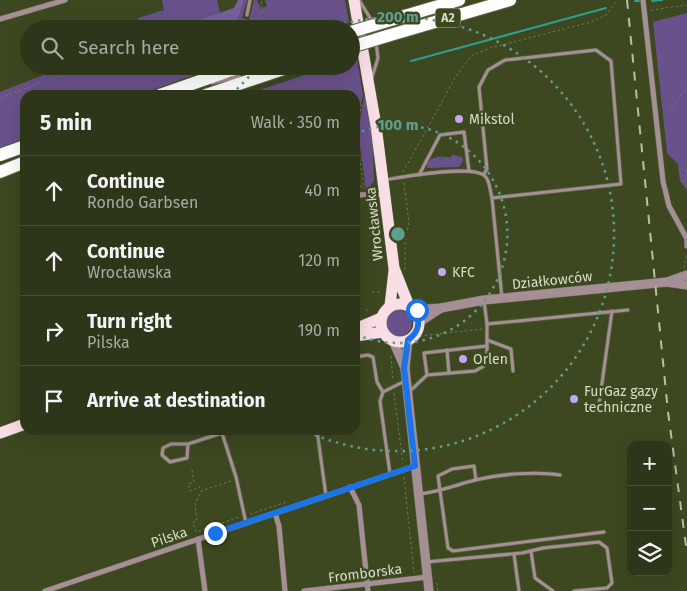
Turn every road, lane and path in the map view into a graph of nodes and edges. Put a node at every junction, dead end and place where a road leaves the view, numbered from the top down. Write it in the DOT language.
graph roads {
  1 [pos="65,0"];
  2 [pos="250,0"];
  3 [pos="261,0"];
  4 [pos="354,0"];
  5 [pos="359,0"];
  6 [pos="459,0"];
  7 [pos="510,0"];
  8 [pos="643,0"];
  9 [pos="687,5"];
  10 [pos="644,11"];
  11 [pos="247,15"];
  12 [pos="0,19"];
  13 [pos="244,20"];
  14 [pos="358,20"];
  15 [pos="379,25"];
  16 [pos="360,30"];
  17 [pos="360,32"];
  18 [pos="381,36"];
  19 [pos="360,44"];
  20 [pos="62,75"];
  21 [pos="217,75"];
  22 [pos="237,75"];
  23 [pos="249,75"];
  24 [pos="266,75"];
  25 [pos="229,79"];
  26 [pos="370,85"];
  27 [pos="687,87"];
  28 [pos="22,90"];
  29 [pos="173,90"];
  30 [pos="178,90"];
  31 [pos="207,90"];
  32 [pos="221,90"];
  33 [pos="20,91"];
  34 [pos="0,98"];
  35 [pos="364,98"];
  36 [pos="669,112"];
  37 [pos="360,114"];
  38 [pos="20,148"];
  39 [pos="0,155"];
  40 [pos="360,163"];
  41 [pos="20,164"];
  42 [pos="687,170"];
  43 [pos="469,171"];
  44 [pos="0,172"];
  45 [pos="484,174"];
  46 [pos="419,175"];
  47 [pos="403,177"];
  48 [pos="384,180"];
  49 [pos="687,185"];
  50 [pos="360,187"];
  51 [pos="363,187"];
  52 [pos="386,194"];
  53 [pos="360,195"];
  54 [pos="364,195"];
  55 [pos="492,198"];
  56 [pos="379,218"];
  57 [pos="687,240"];
  58 [pos="382,246"];
  59 [pos="687,246"];
  60 [pos="394,268"];
  61 [pos="687,275"];
  62 [pos="406,276"];
  63 [pos="667,282"];
  64 [pos="687,285"];
  65 [pos="372,292"];
  66 [pos="391,293"];
  67 [pos="502,298"];
  68 [pos="484,300"];
  69 [pos="390,306"];
  70 [pos="412,308"];
  71 [pos="441,308"];
  72 [pos="628,310"];
  73 [pos="612,311"];
  74 [pos="381,318"];
  75 [pos="487,324"];
  76 [pos="360,327"];
  77 [pos="420,327"];
  78 [pos="383,332"];
  79 [pos="360,335"];
  80 [pos="420,336"];
  81 [pos="408,340"];
  82 [pos="487,340"];
  83 [pos="393,341"];
  84 [pos="487,346"];
  85 [pos="446,350"];
  86 [pos="360,356"];
  87 [pos="404,368"];
  88 [pos="513,371"];
  89 [pos="449,373"];
  90 [pos="426,375"];
  91 [pos="406,381"];
  92 [pos="383,392"];
  93 [pos="407,394"];
  94 [pos="598,412"];
  95 [pos="20,426"];
  96 [pos="0,433"];
  97 [pos="216,435"];
  98 [pos="223,435"];
  99 [pos="319,435"];
  100 [pos="188,444"];
  101 [pos="415,466"];
  102 [pos="192,470"];
  103 [pos="390,474"];
  104 [pos="560,476"];
  105 [pos="237,480"];
  106 [pos="476,480"];
  107 [pos="350,487"];
  108 [pos="201,491"];
  109 [pos="440,492"];
  110 [pos="418,494"];
  111 [pos="326,496"];
  112 [pos="286,502"];
  113 [pos="275,513"];
  114 [pos="244,516"];
  115 [pos="246,523"];
  116 [pos="604,532"];
  117 [pos="198,539"];
  118 [pos="531,551"];
  119 [pos="514,554"];
  120 [pos="426,562"];
  121 [pos="428,577"];
  122 [pos="368,584"];
  123 [pos="45,591"];
  124 [pos="204,591"];
  125 [pos="286,591"];
  126 [pos="304,591"];
  127 [pos="368,591"];
  128 [pos="429,591"];
  129 [pos="519,591"];
  130 [pos="553,591"];
  131 [pos="574,591"];
  1 -- 12 [label="street"];
  2 -- 11 [label="lane"];
  3 -- 11 [label="path"];
  4 -- 14 [label="main road, Wrocławska"];
  5 -- 15 [label="lane"];
  6 -- 15 [label="highway, A2"];
  7 -- 18 [label="highway, A2"];
  8 -- 10 [label="street"];
  9 -- 10 [label="path"];
  10 -- 57 [label="street"];
  11 -- 13 [label="path"];
  15 -- 16 [label="highway, A2, bridge"];
  17 -- 26 [label="main road, Wrocławska"];
  18 -- 19 [label="highway, A2, bridge"];
  18 -- 26 [label="lane"];
  20 -- 28 [label="path"];
  21 -- 29 [label="highway"];
  22 -- 25 [label="lane"];
  23 -- 25 [label="lane"];
  24 -- 32 [label="highway"];
  25 -- 30 [label="lane"];
  25 -- 31 [label="lane"];
  26 -- 48 [label="main road, Wrocławska"];
  27 -- 36 [label="path"];
  33 -- 34 [label="path"];
  35 -- 37 [label="path"];
  38 -- 39 [label="highway"];
  40 -- 51 [label="path"];
  41 -- 44 [label="highway"];
  42 -- 49 [label="path"];
  43 -- 45 [label="lane"];
  43 -- 46 [label="lane"];
  43 -- 46 [label="lane"];
  45 -- 55 [label="lane"];
  45 -- 55 [label="lane"];
  46 -- 47 [label="lane"];
  47 -- 48 [label="lane"];
  47 -- 62 [label="path"];
  48 -- 52 [label="main road, Wrocławska"];
  50 -- 51 [label="path"];
  51 -- 54 [label="path"];
  52 -- 54 [label="street"];
  52 -- 60 [label="main road, Wrocławska"];
  53 -- 54 [label="street"];
  55 -- 67 [label="lane"];
  56 -- 58 [label="path"];
  57 -- 59 [label="street"];
  60 -- 66 [label="main road, Wrocławska"];
  60 -- 70 [label="main road, Wrocławska"];
  61 -- 63 [label="street, Działkowców"];
  63 -- 64 [label="street, Działkowców"];
  63 -- 67 [label="street, Działkowców"];
  65 -- 66 [label="path"];
  66 -- 69 [label="main road, Wrocławska"];
  67 -- 68 [label="street, Działkowców"];
  68 -- 71 [label="street, Działkowców"];
  68 -- 75 [label="lane"];
  69 -- 70 [label="main road"];
  69 -- 74 [label="main road"];
  70 -- 71 [label="street, Działkowców"];
  70 -- 77 [label="main road"];
  71 -- 77 [label="street, Działkowców"];
  72 -- 73 [label="lane"];
  73 -- 75 [label="lane"];
  73 -- 94 [label="lane"];
  74 -- 76 [label="main road"];
  74 -- 78 [label="main road"];
  75 -- 82 [label="lane"];
  77 -- 80 [label="path"];
  77 -- 81 [label="main road"];
  78 -- 79 [label="main road"];
  78 -- 83 [label="main road"];
  81 -- 83 [label="main road"];
  81 -- 87 [label="street"];
  82 -- 84 [label="lane"];
  82 -- 88 [label="lane"];
  83 -- 87 [label="street"];
  84 -- 85 [label="lane"];
  84 -- 89 [label="lane"];
  85 -- 89 [label="lane"];
  85 -- 90 [label="lane"];
  86 -- 92 [label="lane"];
  87 -- 91 [label="street"];
  89 -- 90 [label="lane"];
  90 -- 93 [label="lane"];
  91 -- 92 [label="lane"];
  91 -- 93 [label="street"];
  92 -- 103 [label="lane"];
  93 -- 101 [label="street"];
  95 -- 96 [label="main road"];
  97 -- 100 [label="lane"];
  98 -- 105 [label="lane"];
  99 -- 111 [label="lane"];
  100 -- 100 [label="lane"];
  101 -- 103 [label="street, Pilska"];
  101 -- 110 [label="street"];
  102 -- 108 [label="path"];
  103 -- 107 [label="street, Pilska"];
  104 -- 106 [label="lane"];
  105 -- 108 [label="path"];
  105 -- 114 [label="lane"];
  106 -- 109 [label="lane"];
  106 -- 109 [label="lane"];
  107 -- 111 [label="street, Pilska"];
  107 -- 122 [label="street"];
  108 -- 114 [label="path"];
  109 -- 110 [label="lane"];
  109 -- 116 [label="lane"];
  110 -- 120 [label="street"];
  111 -- 113 [label="street, Pilska"];
  112 -- 114 [label="path"];
  113 -- 115 [label="street, Pilska"];
  113 -- 125 [label="street"];
  114 -- 115 [label="lane"];
  115 -- 117 [label="street, Pilska"];
  117 -- 123 [label="street, Pilska"];
  117 -- 124 [label="street"];
  118 -- 119 [label="lane"];
  118 -- 130 [label="lane"];
  118 -- 131 [label="lane"];
  119 -- 120 [label="lane"];
  119 -- 129 [label="lane"];
  120 -- 121 [label="street"];
  121 -- 122 [label="street, Fromborska"];
  121 -- 128 [label="street"];
  122 -- 126 [label="street, Fromborska"];
  122 -- 127 [label="street"];
}
